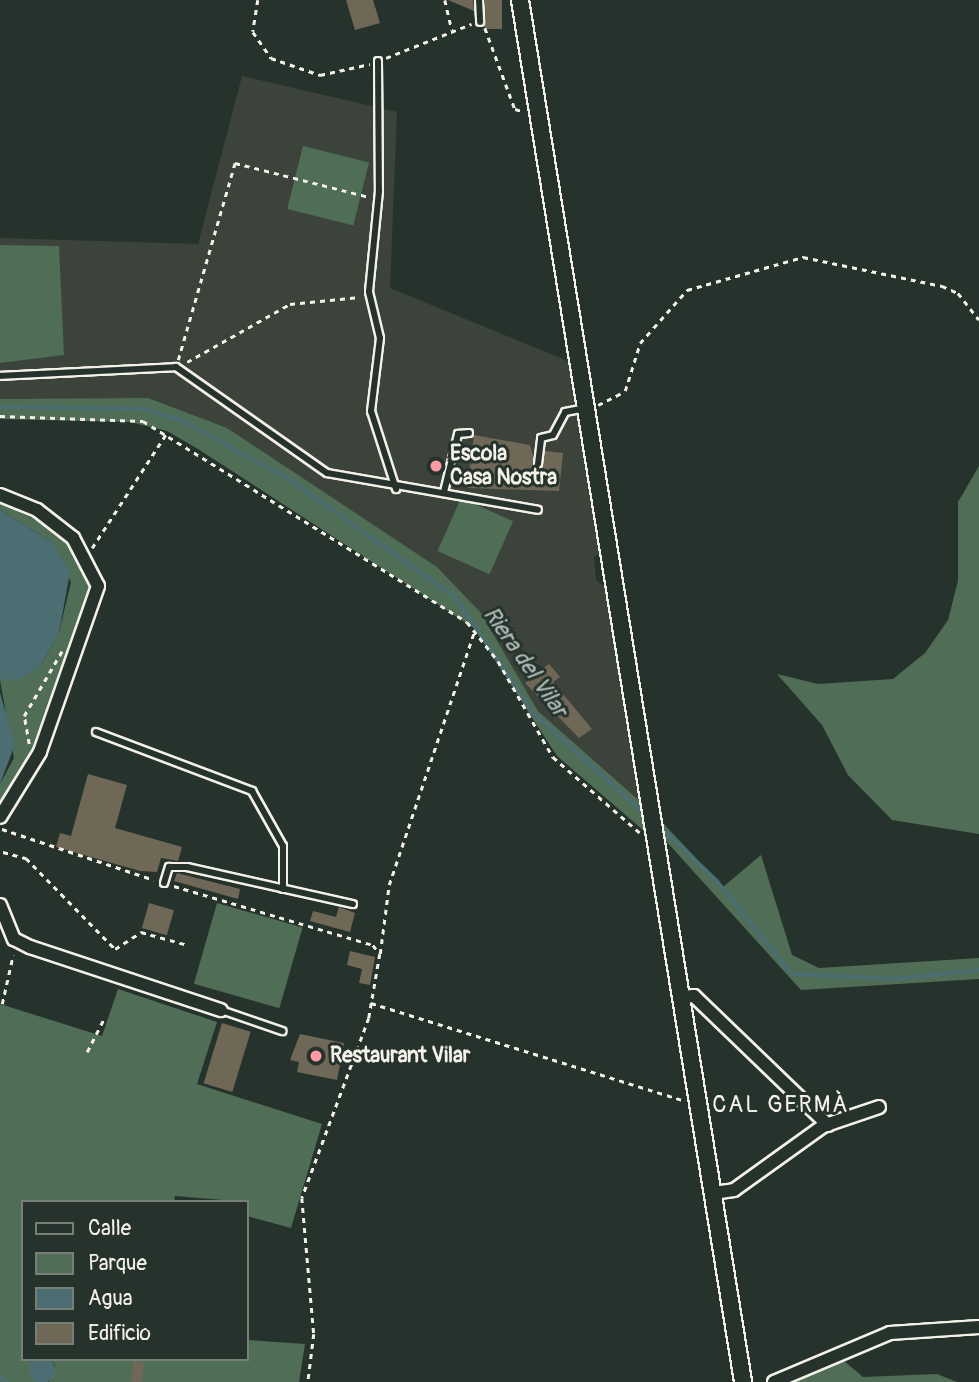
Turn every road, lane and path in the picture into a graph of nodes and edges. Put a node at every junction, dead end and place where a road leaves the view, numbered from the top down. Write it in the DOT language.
graph roads {
  1 [pos="258,0"];
  2 [pos="445,0"];
  3 [pos="479,0"];
  4 [pos="520,0"];
  5 [pos="480,22"];
  6 [pos="453,30"];
  7 [pos="378,61"];
  8 [pos="524,112"];
  9 [pos="378,199"];
  10 [pos="370,296"];
  11 [pos="979,320"];
  12 [pos="176,367"];
  13 [pos="0,376"];
  14 [pos="585,408"];
  15 [pos="0,416"];
  16 [pos="469,433"];
  17 [pos="167,434"];
  18 [pos="538,464"];
  19 [pos="396,489"];
  20 [pos="444,492"];
  21 [pos="0,495"];
  22 [pos="538,510"];
  23 [pos="86,553"];
  24 [pos="475,630"];
  25 [pos="68,644"];
  26 [pos="96,732"];
  27 [pos="30,748"];
  28 [pos="0,817"];
  29 [pos="655,839"];
  30 [pos="3,852"];
  31 [pos="164,883"];
  32 [pos="284,888"];
  33 [pos="353,904"];
  34 [pos="0,905"];
  35 [pos="188,945"];
  36 [pos="380,954"];
  37 [pos="13,955"];
  38 [pos="681,997"];
  39 [pos="371,1003"];
  40 [pos="2,1004"];
  41 [pos="221,1010"];
  42 [pos="104,1018"];
  43 [pos="282,1031"];
  44 [pos="87,1052"];
  45 [pos="698,1105"];
  46 [pos="879,1107"];
  47 [pos="828,1125"];
  48 [pos="713,1193"];
  49 [pos="979,1327"];
  50 [pos="743,1382"];
  51 [pos="775,1382"];
  1 -- 7 [label="path"];
  2 -- 6 [label="path"];
  3 -- 5 [label="lane"];
  4 -- 14 [label="main road"];
  5 -- 6 [label="path"];
  5 -- 8 [label="path"];
  6 -- 7 [label="path"];
  7 -- 9 [label="lane"];
  9 -- 10 [label="lane"];
  9 -- 12 [label="path"];
  10 -- 12 [label="path"];
  10 -- 19 [label="lane"];
  11 -- 14 [label="path"];
  12 -- 13 [label="lane"];
  12 -- 19 [label="lane"];
  14 -- 18 [label="lane"];
  14 -- 29 [label="main road"];
  15 -- 17 [label="path"];
  16 -- 20 [label="lane"];
  17 -- 23 [label="path"];
  17 -- 24 [label="path"];
  19 -- 20 [label="lane"];
  20 -- 22 [label="lane"];
  21 -- 23 [label="street"];
  23 -- 28 [label="street"];
  24 -- 29 [label="path"];
  24 -- 36 [label="path"];
  25 -- 27 [label="path"];
  26 -- 32 [label="lane"];
  29 -- 38 [label="main road"];
  30 -- 35 [label="path"];
  31 -- 32 [label="lane"];
  32 -- 33 [label="lane"];
  34 -- 41 [label="street"];
  37 -- 40 [label="path"];
  38 -- 45 [label="main road"];
  38 -- 47 [label="street"];
  39 -- 45 [label="path"];
  41 -- 43 [label="lane"];
  42 -- 44 [label="path"];
  45 -- 48 [label="main road"];
  46 -- 47 [label="street"];
  47 -- 48 [label="street"];
  48 -- 50 [label="main road"];
  49 -- 51 [label="street"];
}
